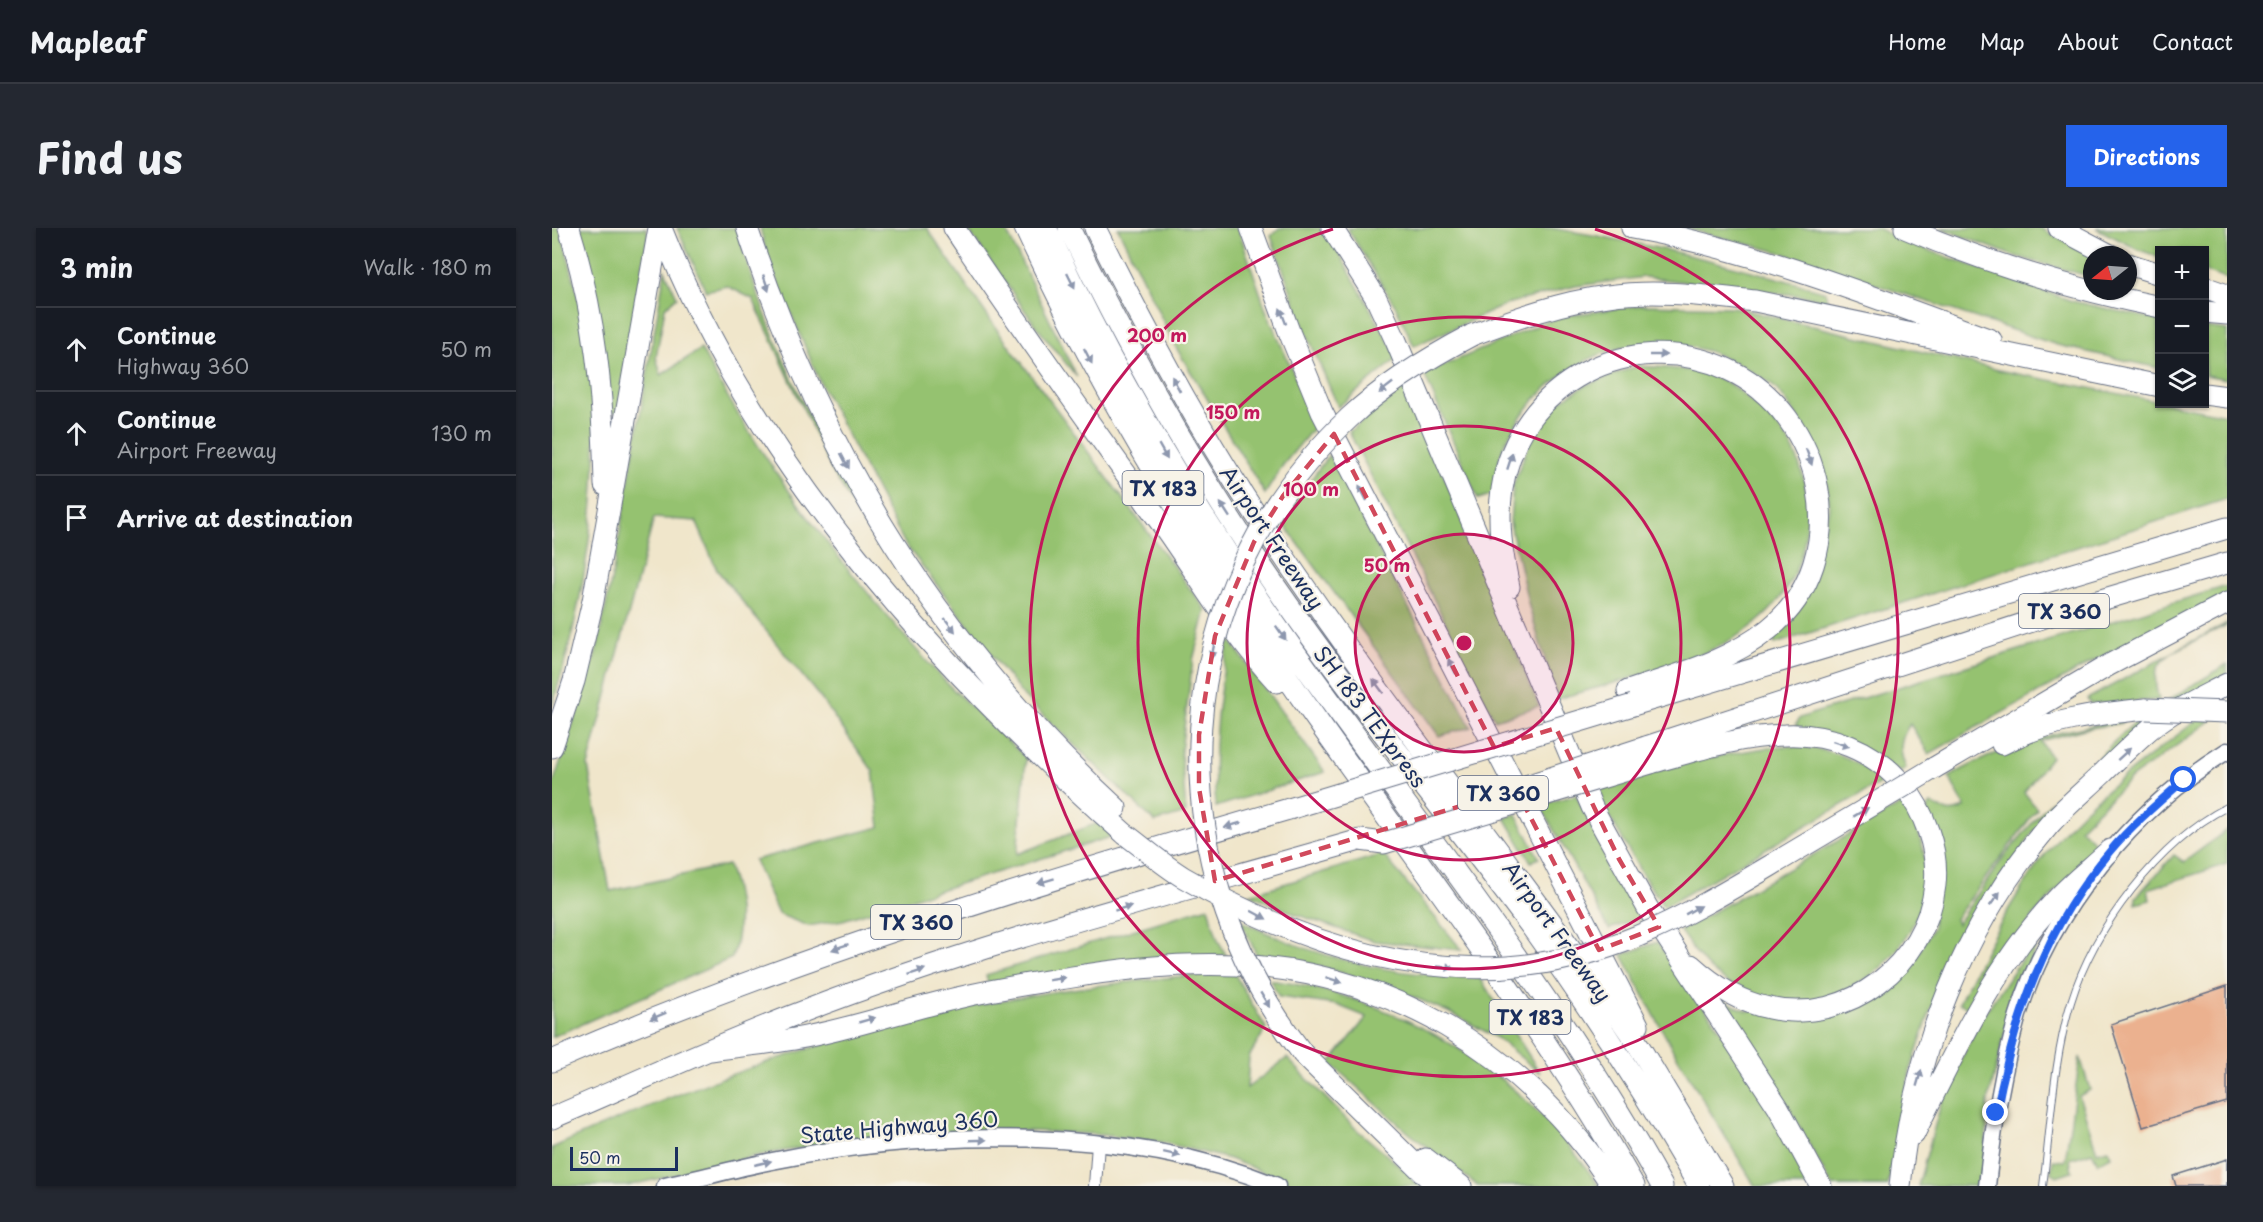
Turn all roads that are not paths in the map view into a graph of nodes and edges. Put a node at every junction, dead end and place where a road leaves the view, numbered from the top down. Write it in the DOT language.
graph roads {
  1 [pos="569,228"];
  2 [pos="660,228"];
  3 [pos="747,228"];
  4 [pos="954,228"];
  5 [pos="1025,228"];
  6 [pos="1046,228"];
  7 [pos="1069,228"];
  8 [pos="1095,228"];
  9 [pos="1251,228"];
  10 [pos="1332,228"];
  11 [pos="1632,228"];
  12 [pos="1905,228"];
  13 [pos="2059,228"];
  14 [pos="2093,246"];
  15 [pos="2137,267"];
  16 [pos="2155,272"];
  17 [pos="2209,288"];
  18 [pos="2227,295"];
  19 [pos="2155,306"];
  20 [pos="2209,312"];
  21 [pos="2227,314"];
  22 [pos="2056,364"];
  23 [pos="2155,385"];
  24 [pos="2209,395"];
  25 [pos="2227,397"];
  26 [pos="606,521"];
  27 [pos="2227,528"];
  28 [pos="2227,563"];
  29 [pos="2227,603"];
  30 [pos="1526,649"];
  31 [pos="2227,684"];
  32 [pos="1631,698"];
  33 [pos="2227,712"];
  34 [pos="1326,732"];
  35 [pos="552,747"];
  36 [pos="1969,748"];
  37 [pos="2227,751"];
  38 [pos="1649,755"];
  39 [pos="1055,760"];
  40 [pos="2227,807"];
  41 [pos="2110,850"];
  42 [pos="1673,948"];
  43 [pos="712,1050"];
  44 [pos="552,1061"];
  45 [pos="552,1118"];
  46 [pos="1688,1125"];
  47 [pos="1385,1132"];
  48 [pos="1098,1144"];
  49 [pos="1903,1155"];
  50 [pos="666,1186"];
  51 [pos="1095,1186"];
  52 [pos="1277,1186"];
  53 [pos="1437,1186"];
  54 [pos="1461,1186"];
  55 [pos="1612,1186"];
  56 [pos="1634,1186"];
  57 [pos="1662,1186"];
  58 [pos="1699,1186"];
  59 [pos="1723,1186"];
  60 [pos="1821,1186"];
  61 [pos="1900,1186"];
  62 [pos="1986,1186"];
  63 [pos="2043,1186"];
  1 -- 26 [label="highway"];
  2 -- 26 [label="highway"];
  2 -- 39 [label="highway"];
  3 -- 39 [label="highway, one-way"];
  4 -- 34 [label="highway"];
  5 -- 34 [label="highway, TX 183, one-way"];
  6 -- 57 [label="highway, SH 183 TEXpress, one-way"];
  58 -- 7 [label="highway, SH 183 TEXpress, one-way"];
  46 -- 8 [label="highway, Airport Freeway / TX 183, one-way"];
  46 -- 9 [label="highway, one-way"];
  10 -- 30 [label="highway"];
  11 -- 22 [label="highway"];
  12 -- 19 [label="highway"];
  13 -- 14 [label="highway"];
  15 -- 16 [label="highway"];
  17 -- 18 [label="highway"];
  20 -- 21 [label="highway"];
  22 -- 23 [label="highway"];
  22 -- 47 [label="highway, one-way, bridge"];
  24 -- 25 [label="highway"];
  26 -- 35 [label="highway"];
  27 -- 32 [label="highway, TX 360"];
  28 -- 38 [label="highway, TX 360"];
  29 -- 36 [label="highway"];
  30 -- 32 [label="highway, one-way"];
  30 -- 42 [label="highway"];
  49 -- 31 [label="highway, one-way"];
  32 -- 44 [label="highway, TX 360, one-way, bridge"];
  33 -- 36 [label="highway, bridge"];
  34 -- 56 [label="highway, TX 183"];
  39 -- 36 [label="highway, one-way, bridge"];
  37 -- 41 [label="main road"];
  38 -- 42 [label="highway, one-way"];
  43 -- 38 [label="highway, TX 360, one-way, bridge"];
  40 -- 63 [label="lane"];
  41 -- 49 [label="highway"];
  41 -- 62 [label="main road"];
  42 -- 60 [label="highway"];
  43 -- 45 [label="highway, TX 360"];
  43 -- 55 [label="highway, one-way"];
  46 -- 59 [label="highway, Airport Freeway / TX 183"];
  47 -- 53 [label="highway"];
  47 -- 54 [label="highway"];
  50 -- 48 [label="main road, State Highway 360, one-way"];
  48 -- 51 [label="street"];
  48 -- 52 [label="main road, State Highway 360, one-way"];
  49 -- 61 [label="highway"];
}
